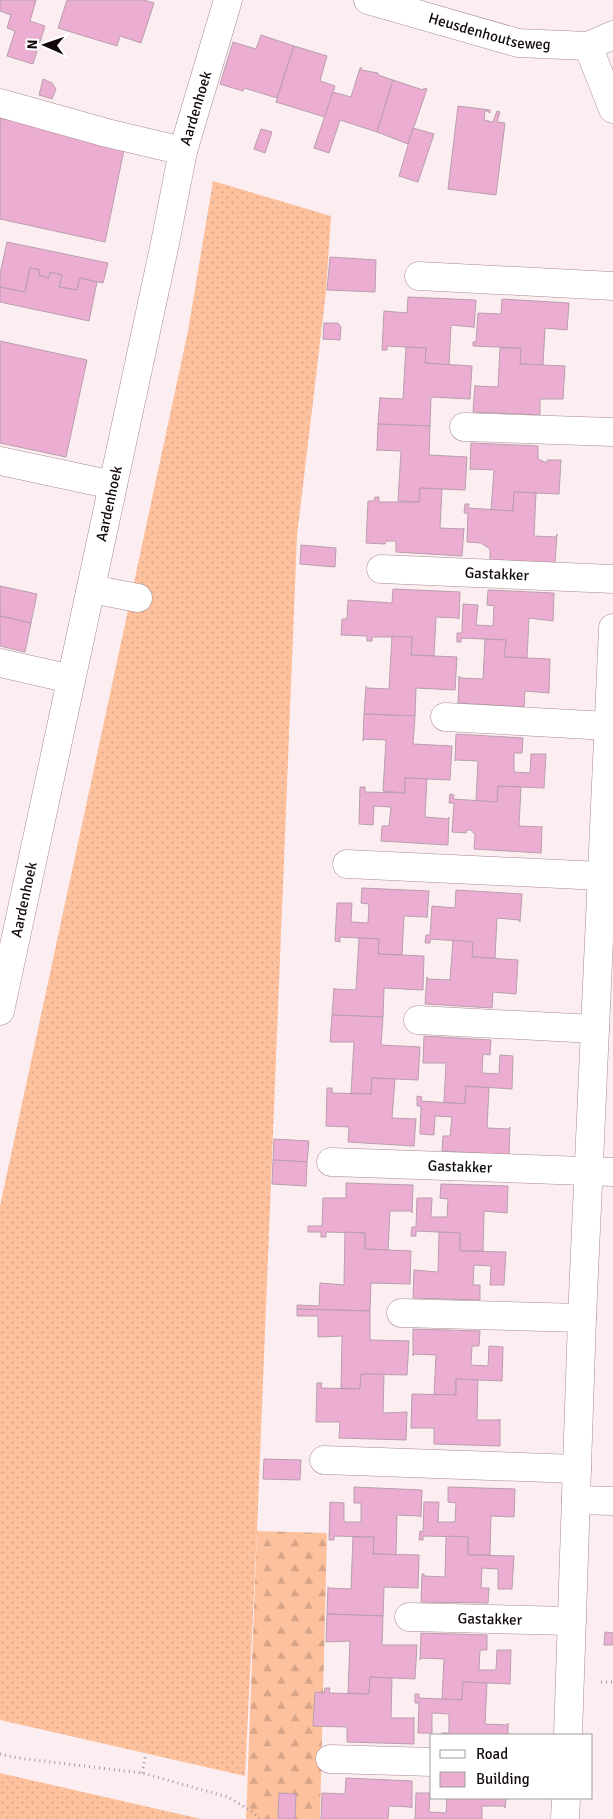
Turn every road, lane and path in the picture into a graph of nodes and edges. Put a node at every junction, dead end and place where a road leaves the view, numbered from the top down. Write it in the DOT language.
graph roads {
  1 [pos="228,0"];
  2 [pos="368,0"];
  3 [pos="613,35"];
  4 [pos="588,46"];
  5 [pos="0,103"];
  6 [pos="613,109"];
  7 [pos="183,151"];
  8 [pos="419,276"];
  9 [pos="613,286"];
  10 [pos="464,427"];
  11 [pos="613,432"];
  12 [pos="0,461"];
  13 [pos="113,485"];
  14 [pos="381,569"];
  15 [pos="613,579"];
  16 [pos="91,588"];
  17 [pos="138,598"];
  18 [pos="613,628"];
  19 [pos="0,664"];
  20 [pos="71,679"];
  21 [pos="445,717"];
  22 [pos="608,726"];
  23 [pos="608,839"];
  24 [pos="347,864"];
  25 [pos="601,876"];
  26 [pos="0,1010"];
  27 [pos="418,1020"];
  28 [pos="594,1029"];
  29 [pos="332,1162"];
  30 [pos="601,1172"];
  31 [pos="401,1313"];
  32 [pos="582,1318"];
  33 [pos="324,1460"];
  34 [pos="577,1469"];
  35 [pos="576,1500"];
  36 [pos="613,1501"];
  37 [pos="409,1617"];
  38 [pos="572,1621"];
  39 [pos="568,1734"];
  40 [pos="0,1754"];
  41 [pos="146,1754"];
  42 [pos="330,1759"];
  43 [pos="430,1762"];
  44 [pos="142,1773"];
  45 [pos="566,1799"];
  46 [pos="259,1819"];
  47 [pos="565,1819"];
  1 -- 7 [label="street, Aardenhoek"];
  2 -- 4 [label="street, Heusdenhoutseweg"];
  3 -- 4 [label="street, Heusdenhoutseweg"];
  4 -- 6 [label="street"];
  5 -- 7 [label="street"];
  7 -- 13 [label="street, Aardenhoek"];
  8 -- 9 [label="street"];
  10 -- 11 [label="street"];
  12 -- 13 [label="street"];
  13 -- 16 [label="street, Aardenhoek"];
  14 -- 15 [label="street, Gastakker"];
  16 -- 17 [label="street"];
  16 -- 20 [label="street, Aardenhoek"];
  18 -- 22 [label="street"];
  19 -- 20 [label="street"];
  20 -- 26 [label="street, Aardenhoek"];
  21 -- 22 [label="street"];
  22 -- 23 [label="street"];
  23 -- 25 [label="street"];
  24 -- 25 [label="street"];
  25 -- 28 [label="street"];
  27 -- 28 [label="street"];
  28 -- 30 [label="street"];
  29 -- 30 [label="street, Gastakker"];
  30 -- 32 [label="street"];
  31 -- 32 [label="street"];
  32 -- 34 [label="street"];
  33 -- 34 [label="street"];
  34 -- 35 [label="street"];
  35 -- 36 [label="street"];
  35 -- 38 [label="street"];
  37 -- 38 [label="street, Gastakker"];
  38 -- 39 [label="street"];
  40 -- 44 [label="path"];
  41 -- 44 [label="path"];
  42 -- 43 [label="street"];
  44 -- 46 [label="path"];
  45 -- 47 [label="street"];
}
